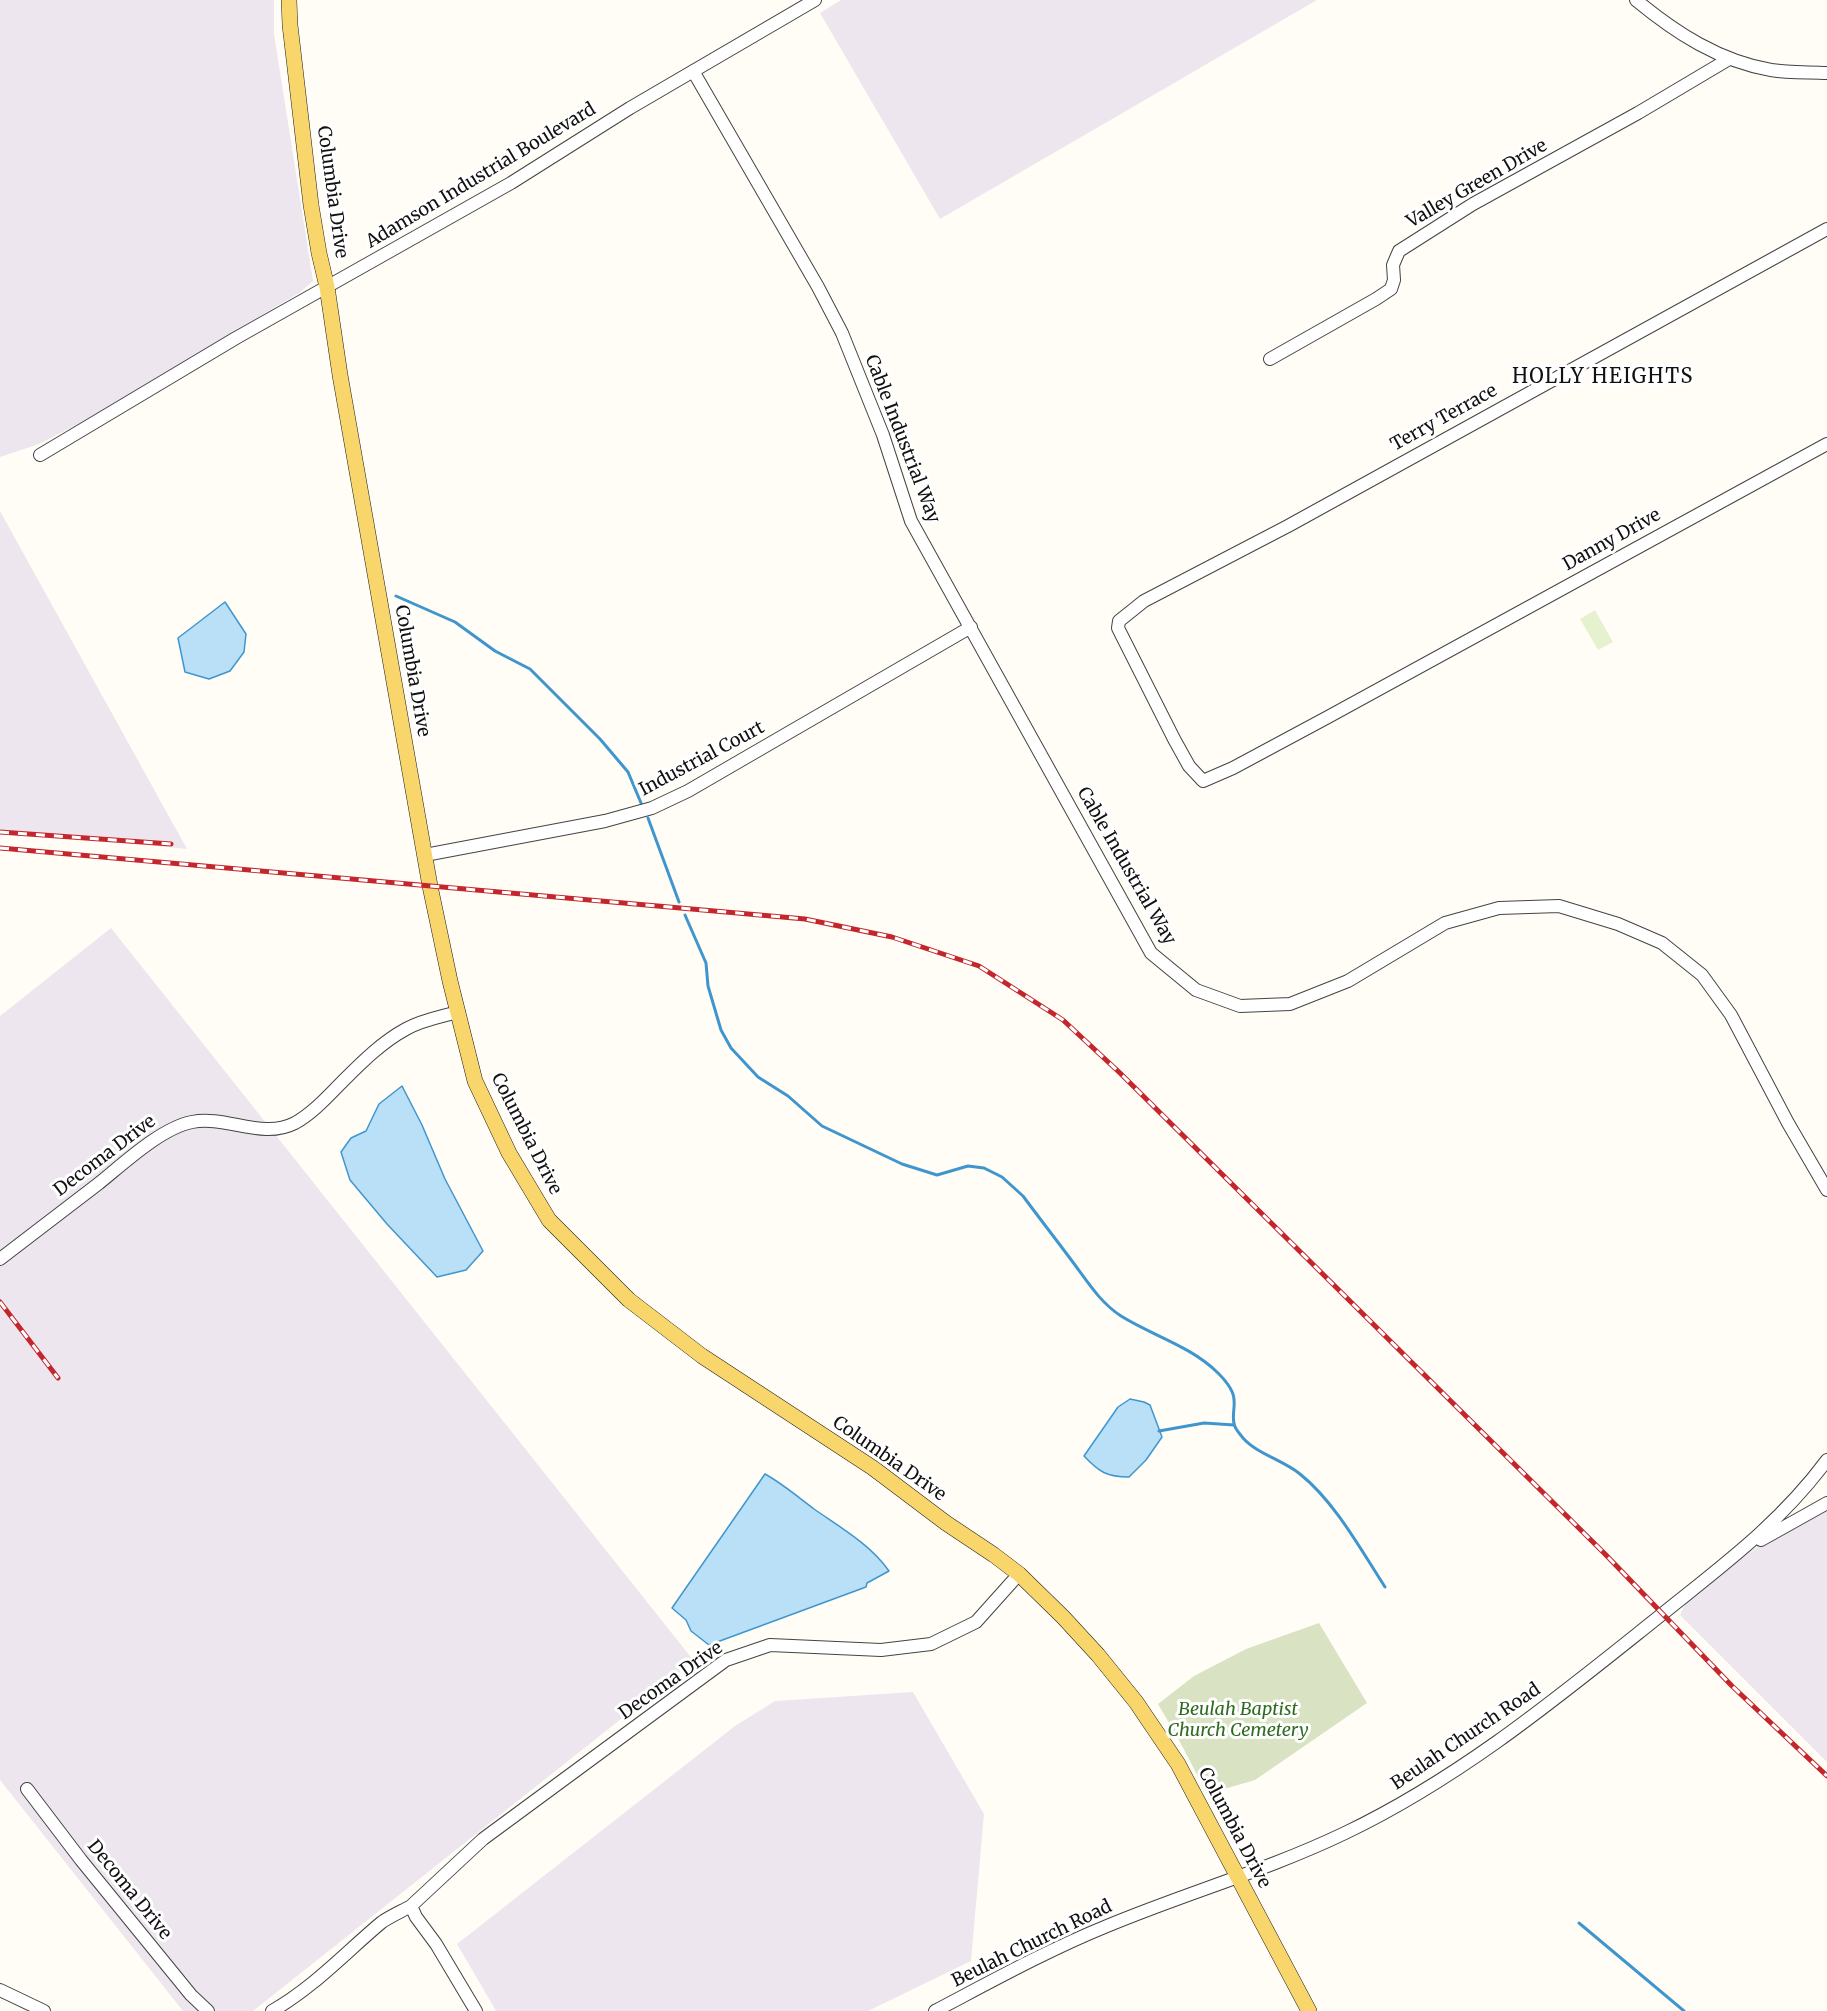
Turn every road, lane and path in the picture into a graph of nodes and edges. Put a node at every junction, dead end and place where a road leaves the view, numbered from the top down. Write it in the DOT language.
graph roads {
  1 [pos="289,0"];
  2 [pos="815,0"];
  3 [pos="1636,0"];
  4 [pos="1729,59"];
  5 [pos="693,71"];
  6 [pos="1827,73"];
  7 [pos="1827,229"];
  8 [pos="327,286"];
  9 [pos="1270,359"];
  10 [pos="1827,444"];
  11 [pos="40,455"];
  12 [pos="971,627"];
  13 [pos="1118,628"];
  14 [pos="424,855"];
  15 [pos="458,1012"];
  16 [pos="1827,1190"];
  17 [pos="0,1259"];
  18 [pos="1827,1460"];
  19 [pos="1827,1503"];
  20 [pos="1739,1552"];
  21 [pos="1019,1574"];
  22 [pos="27,1789"];
  23 [pos="1238,1878"];
  24 [pos="411,1906"];
  25 [pos="0,1990"];
  26 [pos="44,2011"];
  27 [pos="208,2011"];
  28 [pos="272,2011"];
  29 [pos="476,2011"];
  30 [pos="935,2011"];
  31 [pos="1309,2011"];
  1 -- 8 [label="main road, Columbia Drive"];
  2 -- 5 [label="street, Adamson Industrial Boulevard"];
  3 -- 4 [label="street"];
  4 -- 6 [label="street"];
  4 -- 9 [label="street, Valley Green Drive"];
  5 -- 8 [label="street, Adamson Industrial Boulevard"];
  5 -- 12 [label="street, Cable Industrial Way"];
  7 -- 13 [label="street, Terry Terrace"];
  8 -- 11 [label="street, Adamson Industrial Boulevard"];
  8 -- 14 [label="main road, Columbia Drive"];
  10 -- 13 [label="street, Danny Drive"];
  12 -- 14 [label="street, Industrial Court"];
  12 -- 16 [label="street, Cable Industrial Way"];
  14 -- 15 [label="main road, Columbia Drive"];
  15 -- 17 [label="street, Decoma Drive"];
  15 -- 21 [label="main road, Columbia Drive"];
  18 -- 20 [label="street, Beulah Church Road"];
  19 -- 20 [label="street"];
  20 -- 23 [label="street, Beulah Church Road"];
  21 -- 23 [label="main road, Columbia Drive"];
  21 -- 24 [label="street, Decoma Drive"];
  22 -- 27 [label="street, Decoma Drive"];
  23 -- 30 [label="street, Beulah Church Road"];
  23 -- 31 [label="main road, Columbia Drive"];
  24 -- 28 [label="street, Decoma Drive"];
  24 -- 29 [label="street"];
  25 -- 26 [label="street"];
}
